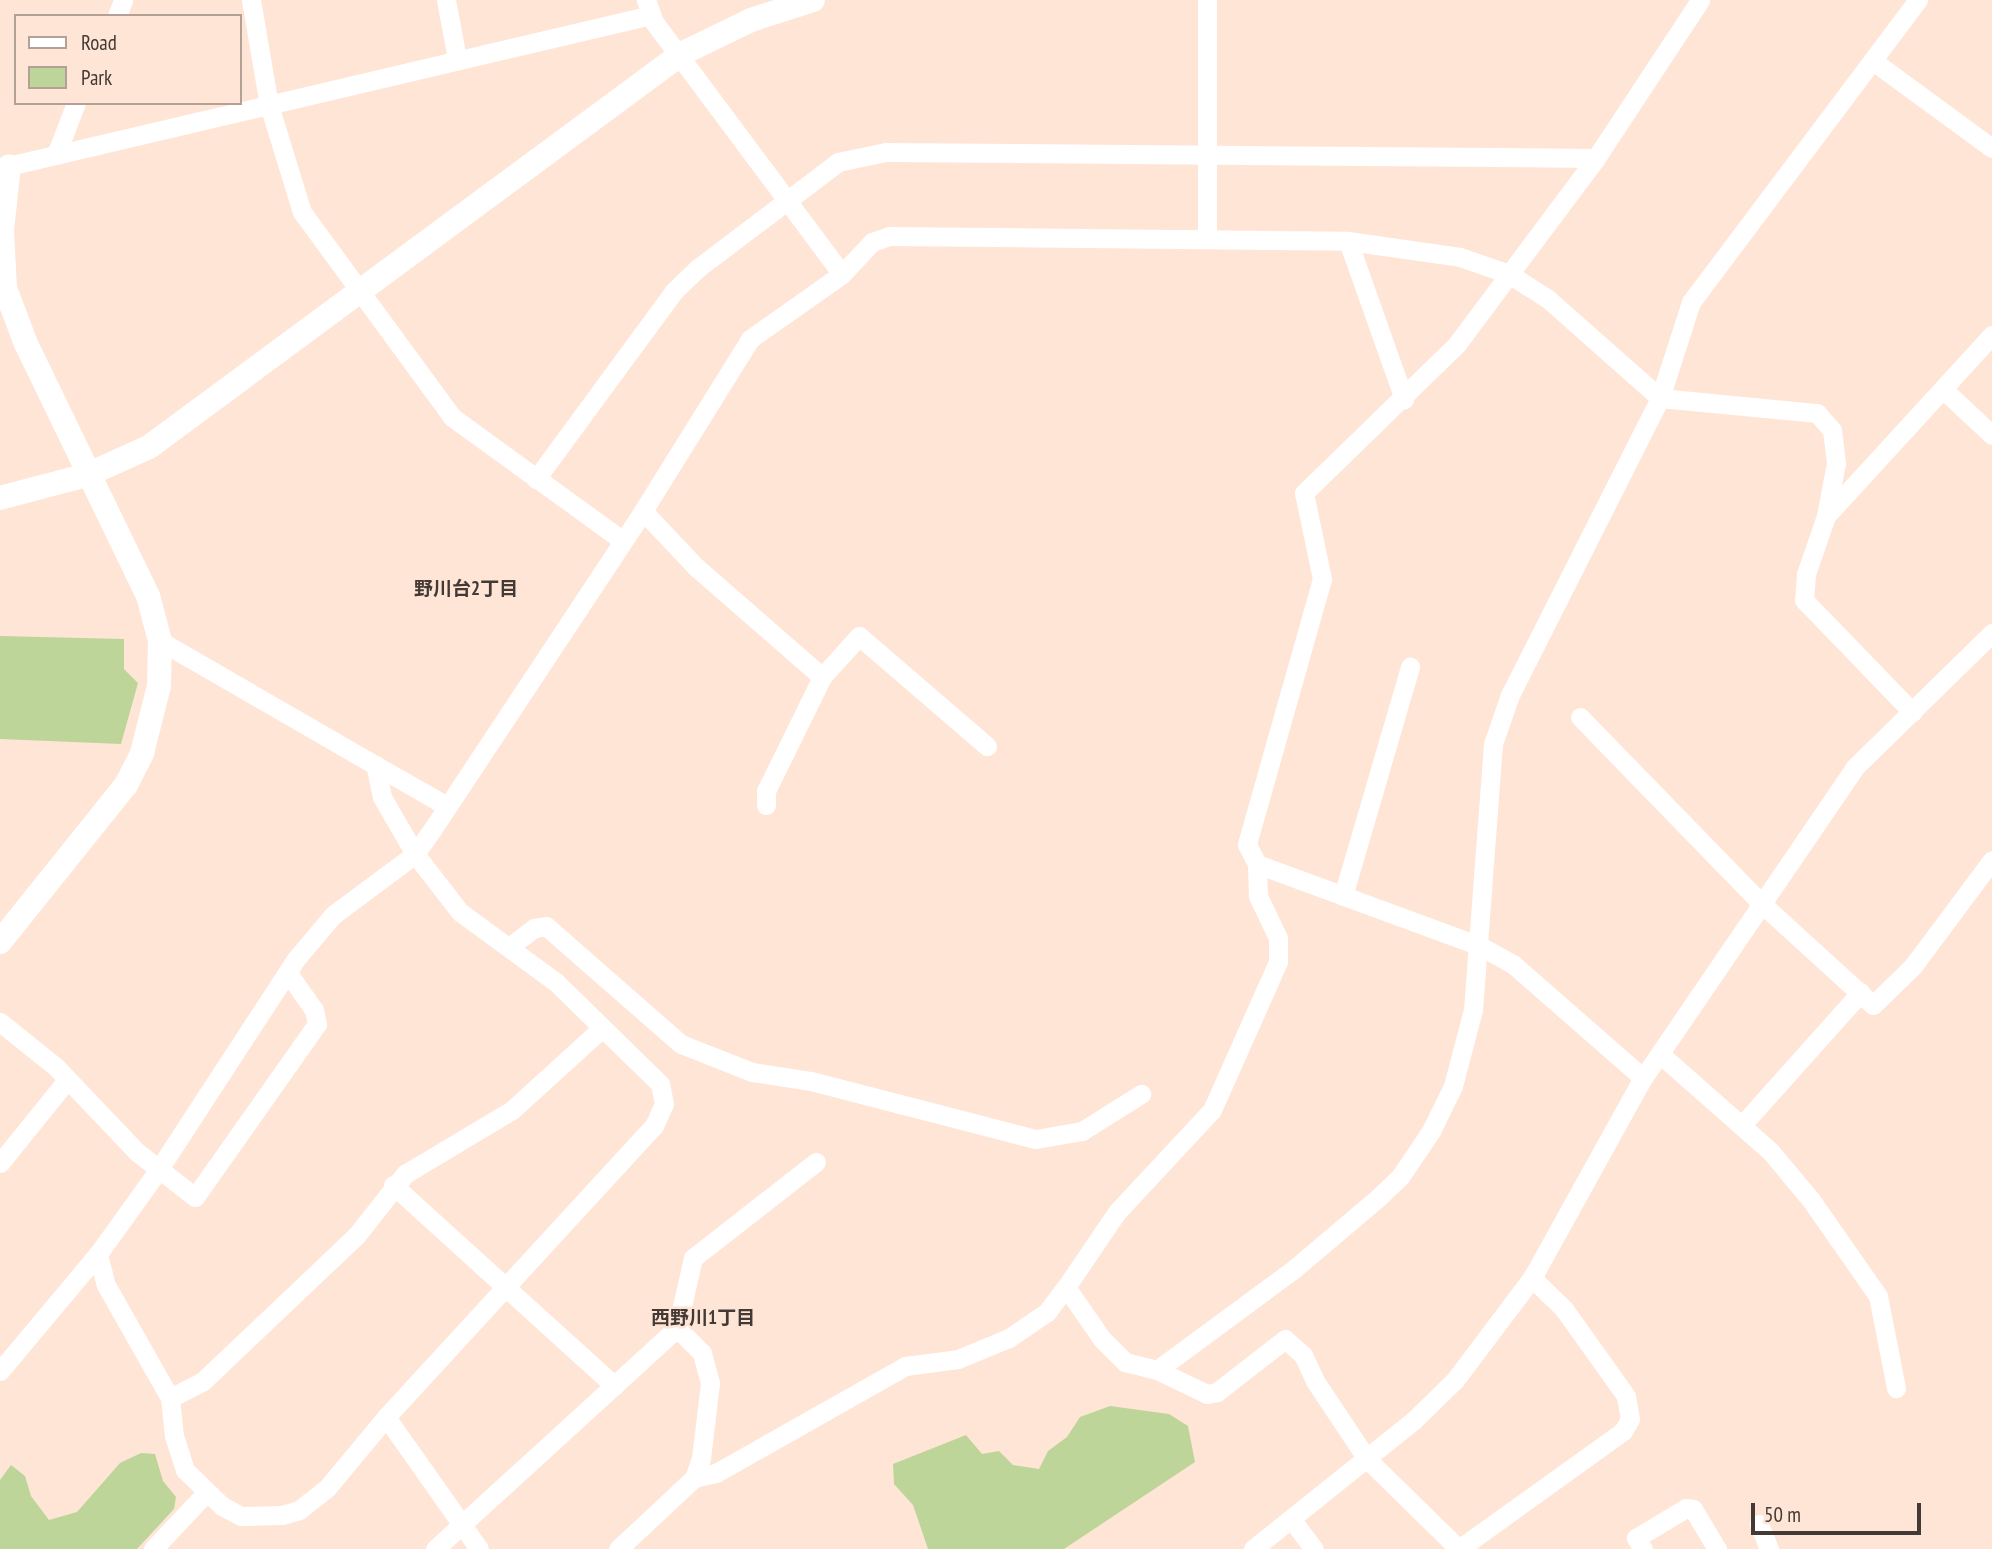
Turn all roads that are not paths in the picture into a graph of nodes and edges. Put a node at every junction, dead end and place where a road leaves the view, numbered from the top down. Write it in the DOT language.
graph roads {
  1 [pos="251,0"];
  2 [pos="446,0"];
  3 [pos="813,0"];
  4 [pos="1207,0"];
  5 [pos="1700,0"];
  6 [pos="1918,0"];
  7 [pos="648,7"];
  8 [pos="681,54"];
  9 [pos="457,59"];
  10 [pos="1874,61"];
  11 [pos="269,104"];
  12 [pos="75,105"];
  13 [pos="1992,148"];
  14 [pos="55,155"];
  15 [pos="1207,155"];
  16 [pos="1596,158"];
  17 [pos="5,167"];
  18 [pos="789,198"];
  19 [pos="1207,236"];
  20 [pos="1348,241"];
  21 [pos="842,274"];
  22 [pos="1509,274"];
  23 [pos="359,293"];
  24 [pos="1992,335"];
  25 [pos="1945,391"];
  26 [pos="1404,398"];
  27 [pos="1660,398"];
  28 [pos="1992,435"];
  29 [pos="87,475"];
  30 [pos="536,479"];
  31 [pos="0,498"];
  32 [pos="643,512"];
  33 [pos="1826,516"];
  34 [pos="623,541"];
  35 [pos="1992,633"];
  36 [pos="160,640"];
  37 [pos="1410,667"];
  38 [pos="822,677"];
  39 [pos="1912,712"];
  40 [pos="1580,718"];
  41 [pos="987,746"];
  42 [pos="375,765"];
  43 [pos="766,805"];
  44 [pos="447,806"];
  45 [pos="415,854"];
  46 [pos="1992,860"];
  47 [pos="1256,864"];
  48 [pos="1343,895"];
  49 [pos="1762,904"];
  50 [pos="0,942"];
  51 [pos="1480,946"];
  52 [pos="509,947"];
  53 [pos="288,973"];
  54 [pos="1861,992"];
  55 [pos="0,1022"];
  56 [pos="602,1028"];
  57 [pos="1660,1054"];
  58 [pos="1643,1078"];
  59 [pos="67,1080"];
  60 [pos="1141,1094"];
  61 [pos="1742,1125"];
  62 [pos="816,1162"];
  63 [pos="0,1163"];
  64 [pos="159,1169"];
  65 [pos="393,1185"];
  66 [pos="98,1254"];
  67 [pos="1532,1279"];
  68 [pos="505,1286"];
  69 [pos="1066,1287"];
  70 [pos="677,1328"];
  71 [pos="1157,1370"];
  72 [pos="0,1371"];
  73 [pos="615,1386"];
  74 [pos="1896,1388"];
  75 [pos="170,1398"];
  76 [pos="386,1417"];
  77 [pos="1367,1459"];
  78 [pos="694,1478"];
  79 [pos="206,1493"];
  80 [pos="1292,1520"];
  81 [pos="1759,1524"];
  82 [pos="463,1527"];
  83 [pos="153,1549"];
  84 [pos="435,1549"];
  85 [pos="479,1549"];
  86 [pos="618,1549"];
  87 [pos="1253,1549"];
  88 [pos="1314,1549"];
  89 [pos="1459,1549"];
  90 [pos="1643,1549"];
  91 [pos="1717,1549"];
  92 [pos="1769,1549"];
  1 -- 11 [label="street"];
  2 -- 9 [label="street"];
  3 -- 8 [label="street"];
  4 -- 15 [label="street"];
  5 -- 16 [label="street"];
  6 -- 10 [label="street"];
  7 -- 8 [label="street"];
  7 -- 9 [label="street"];
  8 -- 18 [label="street"];
  8 -- 23 [label="street"];
  9 -- 11 [label="street"];
  10 -- 13 [label="street"];
  10 -- 27 [label="street"];
  11 -- 14 [label="street"];
  11 -- 23 [label="street"];
  12 -- 14 [label="street"];
  14 -- 17 [label="street"];
  15 -- 16 [label="street"];
  15 -- 18 [label="street"];
  15 -- 19 [label="street"];
  16 -- 22 [label="street"];
  17 -- 29 [label="street"];
  18 -- 21 [label="street"];
  18 -- 30 [label="street"];
  19 -- 20 [label="street"];
  19 -- 21 [label="street"];
  20 -- 22 [label="street"];
  20 -- 26 [label="street"];
  21 -- 32 [label="street"];
  22 -- 26 [label="street"];
  22 -- 27 [label="street"];
  23 -- 29 [label="street"];
  23 -- 30 [label="street"];
  24 -- 25 [label="street"];
  25 -- 28 [label="street"];
  25 -- 33 [label="street"];
  26 -- 47 [label="street"];
  27 -- 33 [label="street"];
  27 -- 51 [label="street"];
  29 -- 31 [label="street"];
  29 -- 36 [label="street"];
  30 -- 34 [label="street"];
  32 -- 34 [label="street"];
  32 -- 38 [label="street"];
  33 -- 39 [label="street"];
  34 -- 44 [label="street"];
  35 -- 39 [label="street"];
  36 -- 42 [label="street"];
  36 -- 50 [label="street"];
  37 -- 48 [label="street"];
  38 -- 41 [label="street"];
  38 -- 43 [label="street"];
  39 -- 49 [label="street"];
  40 -- 49 [label="street"];
  42 -- 44 [label="street"];
  42 -- 45 [label="street"];
  44 -- 45 [label="street"];
  45 -- 52 [label="street"];
  45 -- 53 [label="street"];
  46 -- 54 [label="street"];
  47 -- 48 [label="street"];
  47 -- 69 [label="street"];
  48 -- 51 [label="street"];
  49 -- 54 [label="street"];
  49 -- 57 [label="street"];
  51 -- 58 [label="street"];
  51 -- 71 [label="street"];
  52 -- 56 [label="street"];
  52 -- 60 [label="street"];
  53 -- 64 [label="street"];
  53 -- 64 [label="street"];
  54 -- 61 [label="street"];
  55 -- 59 [label="street"];
  56 -- 65 [label="street"];
  56 -- 68 [label="street"];
  57 -- 58 [label="street"];
  57 -- 61 [label="street"];
  58 -- 67 [label="street"];
  59 -- 63 [label="street"];
  59 -- 64 [label="street"];
  61 -- 74 [label="street"];
  62 -- 70 [label="street"];
  64 -- 66 [label="street"];
  65 -- 68 [label="street"];
  65 -- 75 [label="street"];
  66 -- 72 [label="street"];
  66 -- 75 [label="street"];
  67 -- 77 [label="street"];
  67 -- 89 [label="street"];
  68 -- 73 [label="street"];
  68 -- 76 [label="street"];
  69 -- 71 [label="street"];
  69 -- 78 [label="street"];
  70 -- 73 [label="street"];
  70 -- 78 [label="street"];
  71 -- 77 [label="street"];
  73 -- 82 [label="street"];
  75 -- 79 [label="street"];
  76 -- 79 [label="street"];
  76 -- 82 [label="street"];
  77 -- 80 [label="street"];
  77 -- 89 [label="street"];
  78 -- 86 [label="street"];
  79 -- 83 [label="street"];
  80 -- 87 [label="street"];
  80 -- 88 [label="street"];
  81 -- 92 [label="street"];
  82 -- 84 [label="street"];
  82 -- 85 [label="street"];
  90 -- 91 [label="street"];
}
